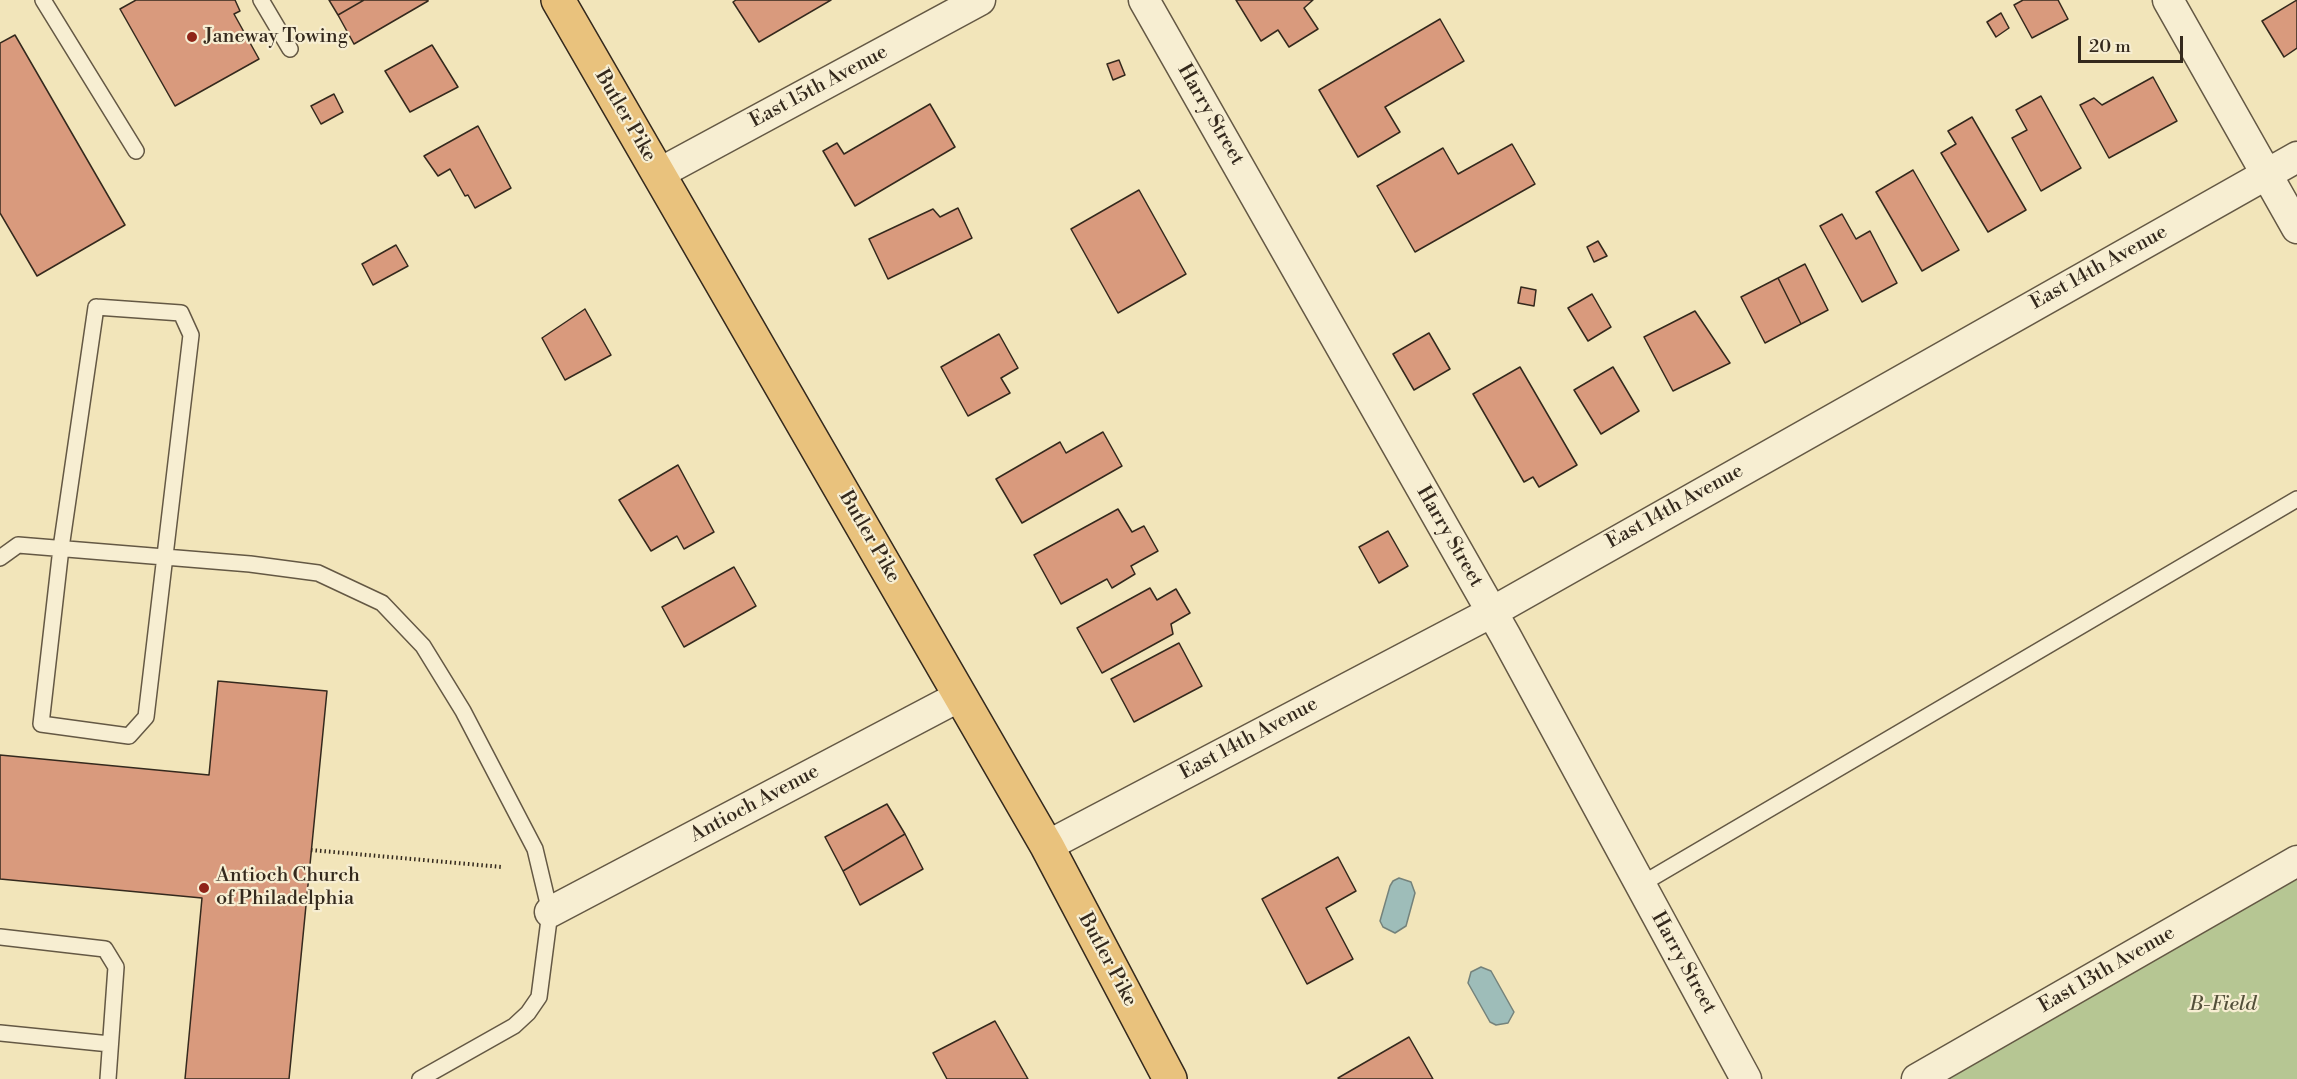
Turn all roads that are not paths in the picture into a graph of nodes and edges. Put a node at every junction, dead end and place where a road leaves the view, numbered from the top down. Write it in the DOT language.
graph roads {
  1 [pos="43,0"];
  2 [pos="261,0"];
  3 [pos="558,0"];
  4 [pos="980,0"];
  5 [pos="1144,0"];
  6 [pos="2168,0"];
  7 [pos="290,49"];
  8 [pos="136,151"];
  9 [pos="2297,157"];
  10 [pos="658,174"];
  11 [pos="2265,174"];
  12 [pos="2297,228"];
  13 [pos="2297,499"];
  14 [pos="61,548"];
  15 [pos="165,557"];
  16 [pos="0,558"];
  17 [pos="1492,612"];
  18 [pos="960,696"];
  19 [pos="1047,846"];
  20 [pos="2297,861"];
  21 [pos="1641,885"];
  22 [pos="550,912"];
  23 [pos="0,937"];
  24 [pos="0,1033"];
  25 [pos="111,1044"];
  26 [pos="108,1079"];
  27 [pos="420,1079"];
  28 [pos="1170,1079"];
  29 [pos="1746,1079"];
  30 [pos="1917,1079"];
  1 -- 8 [label="lane"];
  2 -- 7 [label="lane"];
  3 -- 10 [label="main road, Butler Pike"];
  4 -- 10 [label="street, East 15th Avenue"];
  5 -- 17 [label="street, Harry Street"];
  6 -- 11 [label="street"];
  9 -- 11 [label="street, East 14th Avenue"];
  10 -- 18 [label="main road, Butler Pike"];
  11 -- 12 [label="street"];
  11 -- 17 [label="street, East 14th Avenue"];
  13 -- 21 [label="lane"];
  14 -- 15 [label="lane"];
  14 -- 15 [label="lane"];
  14 -- 15 [label="lane"];
  14 -- 16 [label="lane"];
  15 -- 22 [label="lane"];
  17 -- 19 [label="street, East 14th Avenue"];
  17 -- 21 [label="street, Harry Street"];
  18 -- 19 [label="main road, Butler Pike"];
  18 -- 22 [label="street, Antioch Avenue"];
  19 -- 28 [label="main road, Butler Pike"];
  20 -- 30 [label="street, East 13th Avenue"];
  21 -- 29 [label="street, Harry Street"];
  22 -- 27 [label="lane"];
  23 -- 25 [label="lane"];
  24 -- 25 [label="lane"];
  25 -- 26 [label="lane"];
}
